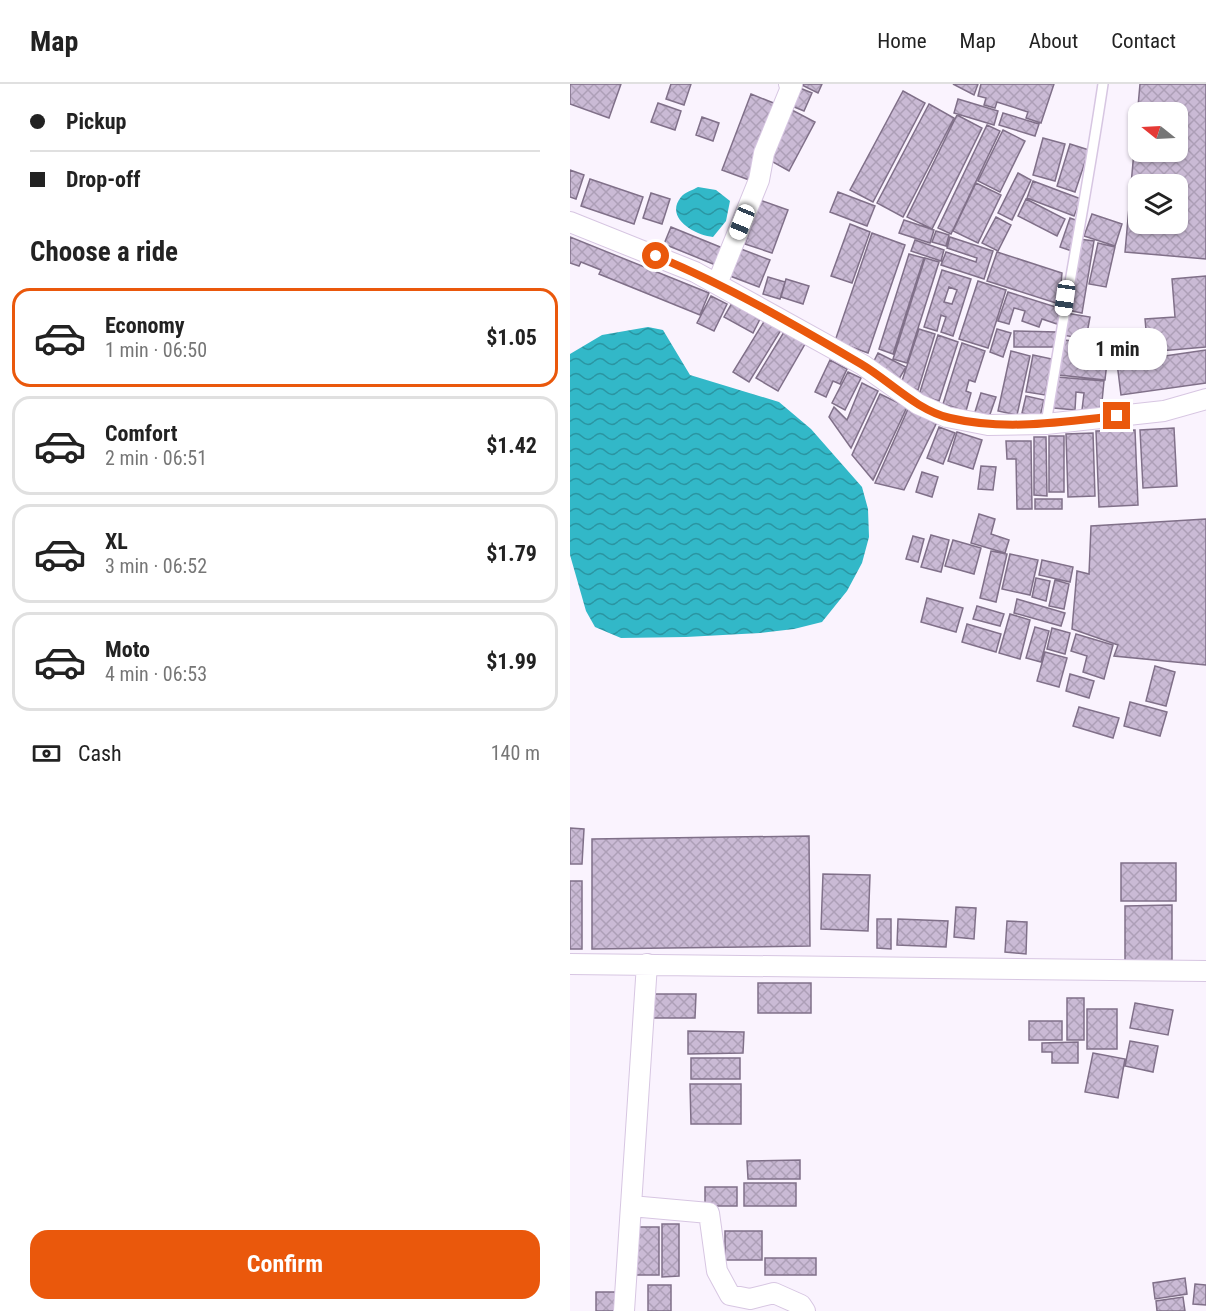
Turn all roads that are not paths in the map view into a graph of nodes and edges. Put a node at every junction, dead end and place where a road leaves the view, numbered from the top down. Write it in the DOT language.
graph roads {
  1 [pos="789,84"];
  2 [pos="1103,84"];
  3 [pos="570,222"];
  4 [pos="717,284"];
  5 [pos="1206,399"];
  6 [pos="1046,424"];
  7 [pos="570,964"];
  8 [pos="647,964"];
  9 [pos="1206,971"];
  10 [pos="631,1206"];
  11 [pos="624,1311"];
  12 [pos="805,1311"];
  1 -- 4 [label="street"];
  2 -- 6 [label="lane"];
  3 -- 4 [label="street"];
  4 -- 6 [label="street"];
  5 -- 6 [label="street"];
  7 -- 8 [label="street"];
  8 -- 9 [label="street"];
  8 -- 10 [label="street"];
  10 -- 11 [label="street"];
  10 -- 12 [label="street"];
}
